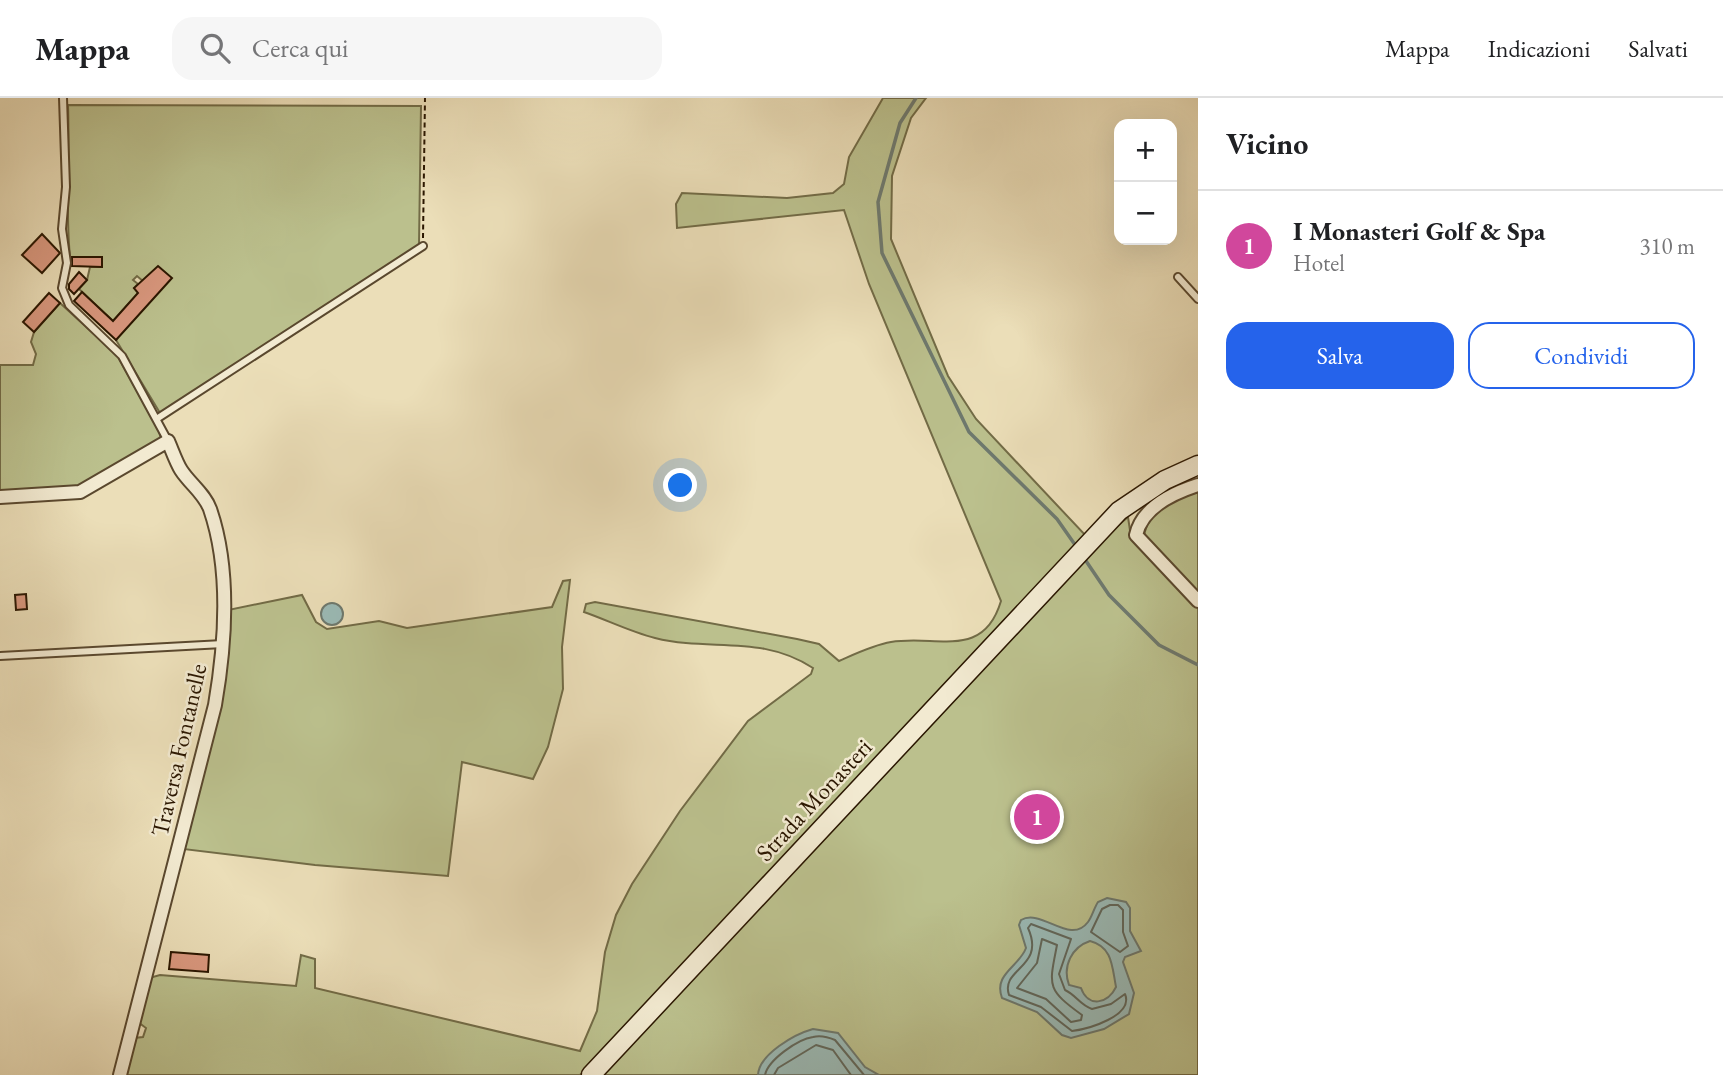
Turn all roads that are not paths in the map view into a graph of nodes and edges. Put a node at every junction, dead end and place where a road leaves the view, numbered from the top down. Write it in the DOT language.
graph roads {
  1 [pos="63,98"];
  2 [pos="423,246"];
  3 [pos="1178,277"];
  4 [pos="1198,299"];
  5 [pos="158,418"];
  6 [pos="168,441"];
  7 [pos="1198,466"];
  8 [pos="1198,485"];
  9 [pos="0,498"];
  10 [pos="1198,601"];
  11 [pos="223,644"];
  12 [pos="0,656"];
  13 [pos="120,1075"];
  14 [pos="591,1075"];
  1 -- 5 [label="lane"];
  2 -- 5 [label="lane"];
  3 -- 4 [label="lane"];
  5 -- 6 [label="lane"];
  6 -- 9 [label="street"];
  6 -- 11 [label="street, Traversa Fontanelle"];
  7 -- 14 [label="main road, Strada Monasteri"];
  8 -- 10 [label="street"];
  11 -- 12 [label="lane"];
  11 -- 13 [label="street, Traversa Fontanelle"];
}
